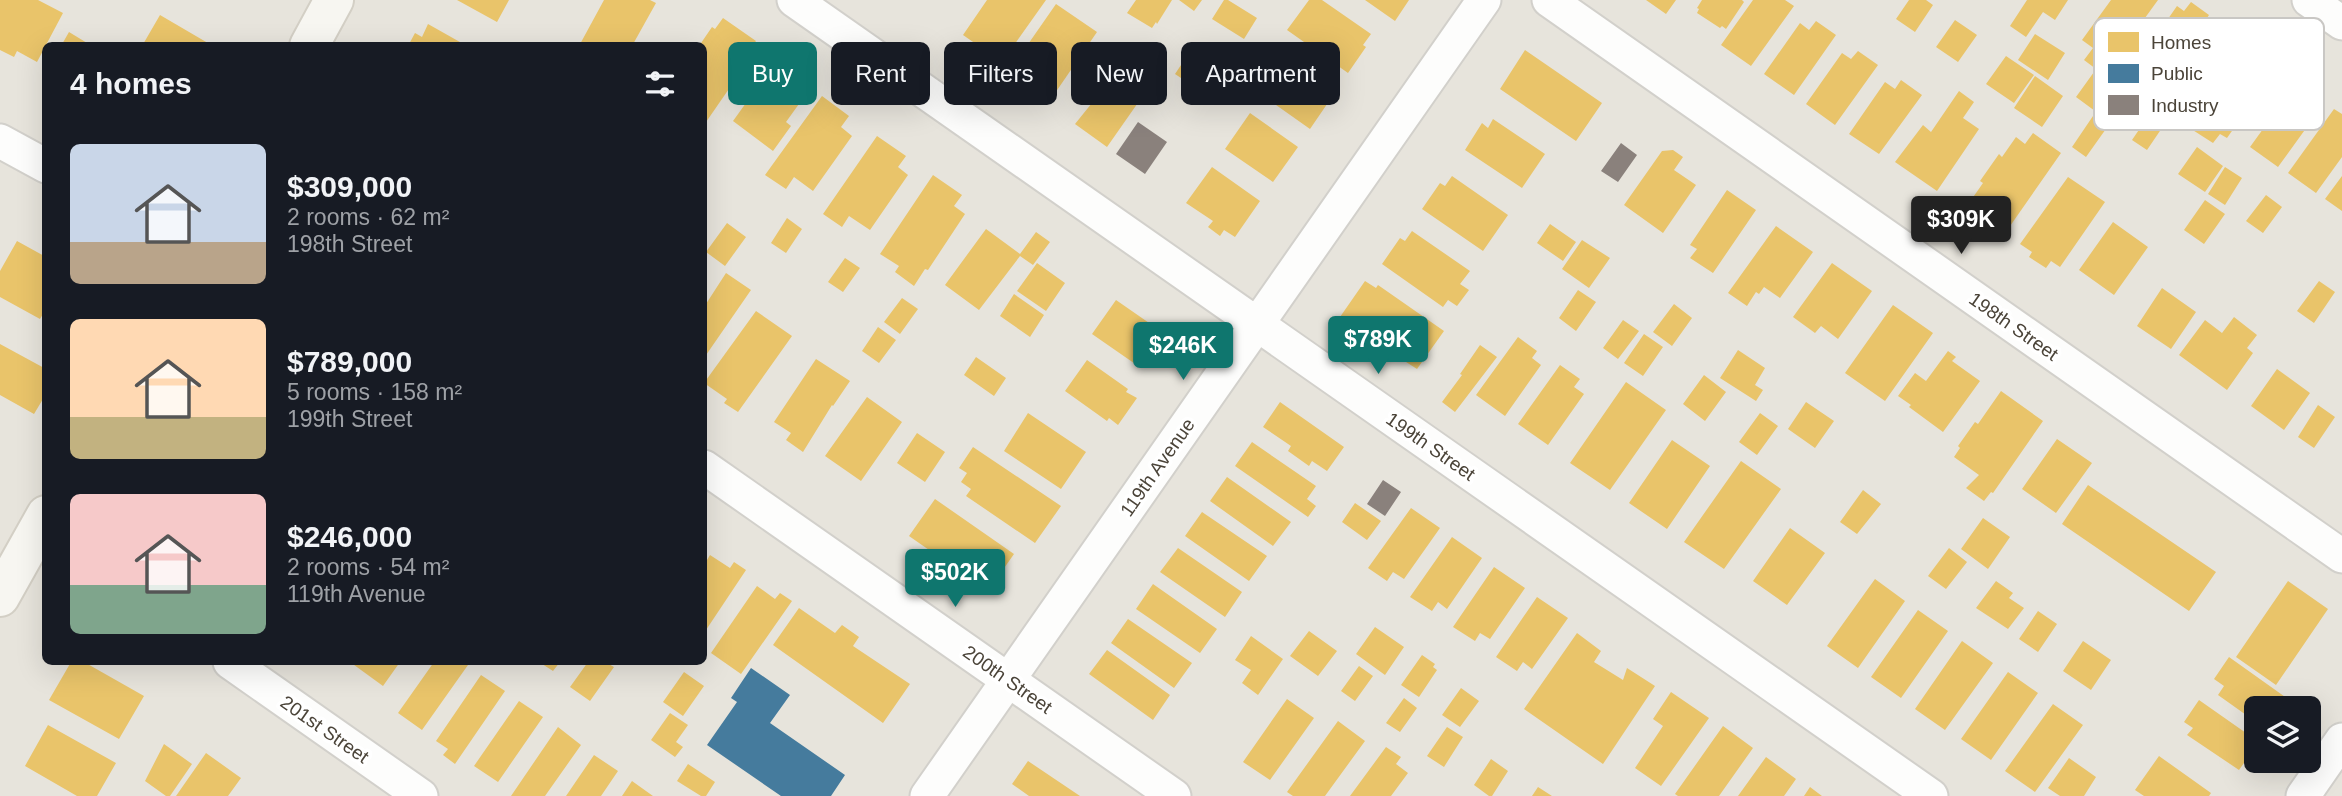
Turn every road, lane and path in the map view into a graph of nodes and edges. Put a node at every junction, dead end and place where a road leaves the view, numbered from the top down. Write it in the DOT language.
graph roads {
  1 [pos="334,0"];
  2 [pos="794,0"];
  3 [pos="1484,0"];
  4 [pos="1549,0"];
  5 [pos="2309,0"];
  6 [pos="2342,23"];
  7 [pos="311,42"];
  8 [pos="0,141"];
  9 [pos="42,164"];
  10 [pos="1257,324"];
  11 [pos="707,469"];
  12 [pos="42,526"];
  13 [pos="2342,556"];
  14 [pos="0,597"];
  15 [pos="234,665"];
  16 [pos="1008,680"];
  17 [pos="2342,740"];
  18 [pos="421,796"];
  19 [pos="927,796"];
  20 [pos="1174,796"];
  21 [pos="1931,796"];
  22 [pos="2303,796"];
  1 -- 7 [label="street"];
  2 -- 10 [label="street, 199th Street"];
  3 -- 10 [label="street, 119th Avenue"];
  4 -- 13 [label="street, 198th Street"];
  5 -- 6 [label="street"];
  8 -- 9 [label="street"];
  10 -- 16 [label="street, 119th Avenue"];
  10 -- 21 [label="street, 199th Street"];
  11 -- 16 [label="street, 200th Street"];
  12 -- 14 [label="street"];
  15 -- 18 [label="street, 201st Street"];
  16 -- 19 [label="street, 119th Avenue"];
  16 -- 20 [label="street, 200th Street"];
  17 -- 22 [label="street"];
}
